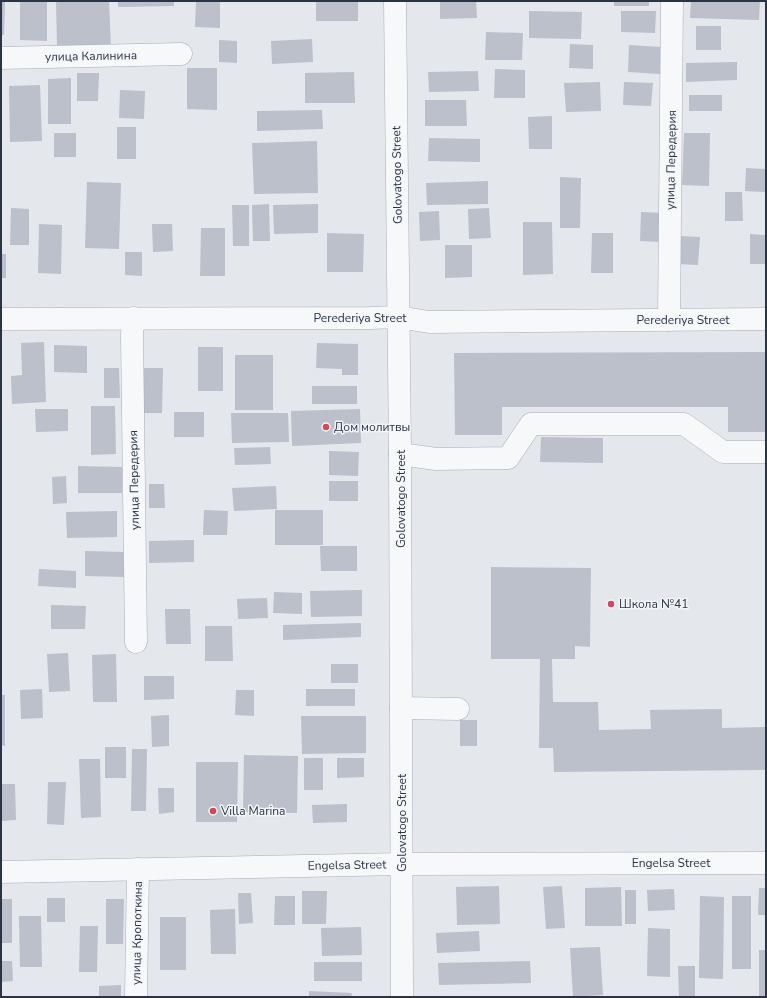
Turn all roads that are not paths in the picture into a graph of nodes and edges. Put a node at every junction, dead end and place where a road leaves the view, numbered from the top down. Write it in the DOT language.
graph roads {
  1 [pos="395,1"];
  2 [pos="672,1"];
  3 [pos="181,54"];
  4 [pos="1,58"];
  5 [pos="398,317"];
  6 [pos="133,318"];
  7 [pos="1,319"];
  8 [pos="766,319"];
  9 [pos="669,320"];
  10 [pos="766,452"];
  11 [pos="400,454"];
  12 [pos="136,642"];
  13 [pos="402,708"];
  14 [pos="458,709"];
  15 [pos="766,863"];
  16 [pos="402,864"];
  17 [pos="138,869"];
  18 [pos="1,872"];
  19 [pos="136,997"];
  20 [pos="402,997"];
  1 -- 5 [label="street, Golovatogo Street"];
  2 -- 9 [label="street, улица Передерия"];
  3 -- 4 [label="street, улица Калинина"];
  5 -- 6 [label="street, Perederiya Street"];
  5 -- 9 [label="street, Perederiya Street"];
  5 -- 11 [label="street, Golovatogo Street"];
  6 -- 7 [label="street, Perederiya Street"];
  6 -- 12 [label="street, улица Передерия"];
  8 -- 9 [label="street, Perederiya Street"];
  10 -- 11 [label="street"];
  11 -- 13 [label="street, Golovatogo Street"];
  13 -- 14 [label="street"];
  13 -- 16 [label="street, Golovatogo Street"];
  15 -- 16 [label="street, Engelsa Street"];
  16 -- 17 [label="street, Engelsa Street"];
  16 -- 20 [label="street, Golovatogo Street"];
  17 -- 18 [label="street, Engelsa Street"];
  17 -- 19 [label="street, улица Кропоткина"];
}
